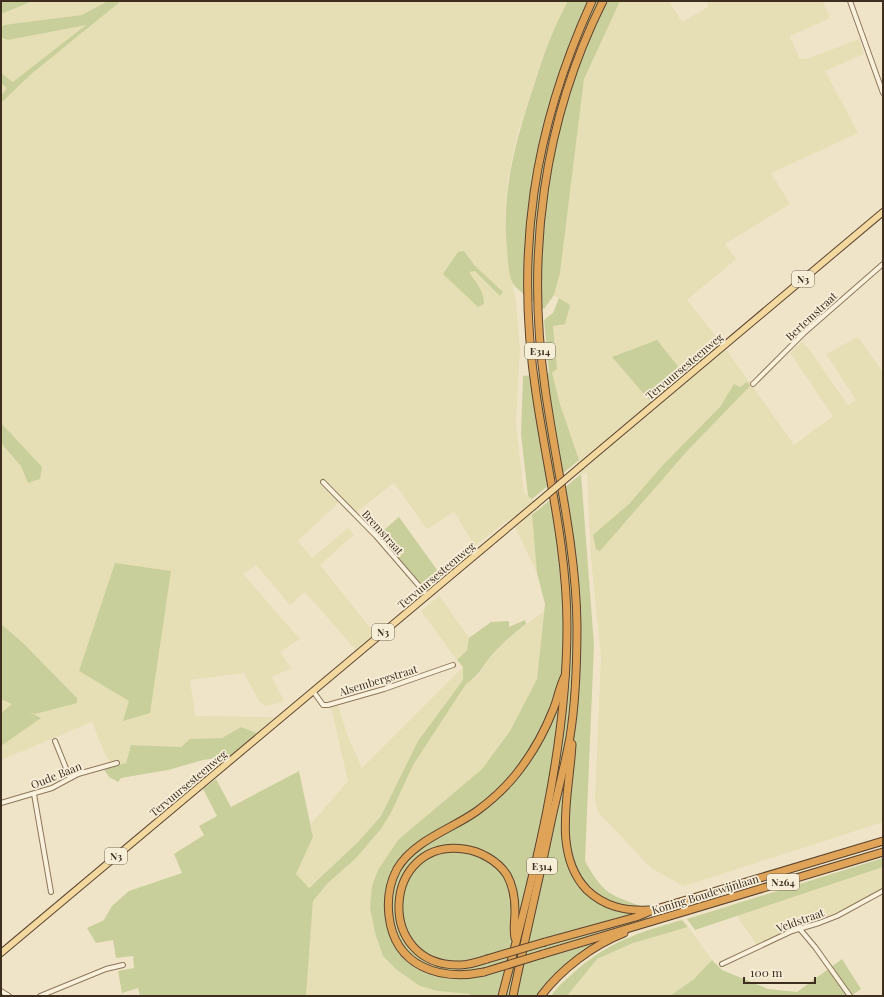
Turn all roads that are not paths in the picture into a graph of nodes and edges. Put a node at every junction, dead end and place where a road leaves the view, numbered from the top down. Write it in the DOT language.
graph roads {
  1 [pos="592,1"];
  2 [pos="603,1"];
  3 [pos="850,1"];
  4 [pos="883,93"];
  5 [pos="883,212"];
  6 [pos="883,264"];
  7 [pos="754,384"];
  8 [pos="323,482"];
  9 [pos="427,595"];
  10 [pos="453,665"];
  11 [pos="566,674"];
  12 [pos="313,691"];
  13 [pos="570,736"];
  14 [pos="55,741"];
  15 [pos="117,763"];
  16 [pos="70,778"];
  17 [pos="34,794"];
  18 [pos="1,803"];
  19 [pos="883,841"];
  20 [pos="883,852"];
  21 [pos="883,891"];
  22 [pos="51,892"];
  23 [pos="653,910"];
  24 [pos="648,923"];
  25 [pos="799,928"];
  26 [pos="516,942"];
  27 [pos="1,953"];
  28 [pos="722,964"];
  29 [pos="123,965"];
  30 [pos="1,991"];
  31 [pos="9,996"];
  32 [pos="40,996"];
  33 [pos="502,996"];
  34 [pos="513,996"];
  35 [pos="541,996"];
  36 [pos="850,996"];
  1 -- 11 [label="highway, E314"];
  2 -- 13 [label="highway, E314"];
  3 -- 4 [label="street"];
  5 -- 9 [label="main road, Tervuursesteenweg / N3, bridge"];
  6 -- 7 [label="street, Bertemstraat"];
  8 -- 9 [label="street, Bremstraat"];
  9 -- 12 [label="main road, Tervuursesteenweg / N3"];
  10 -- 12 [label="street, Alsembergstraat"];
  11 -- 24 [label="highway, bridge"];
  11 -- 26 [label="highway, E314"];
  12 -- 27 [label="main road, Tervuursesteenweg / N3"];
  13 -- 23 [label="highway"];
  13 -- 34 [label="highway, E314"];
  14 -- 16 [label="street"];
  15 -- 16 [label="street, Oude Baan"];
  16 -- 17 [label="street, Oude Baan"];
  17 -- 18 [label="street, Oude Baan"];
  17 -- 22 [label="street"];
  19 -- 23 [label="highway, Koning Boudewijnlaan / N264"];
  20 -- 24 [label="highway, Koning Boudewijnlaan / N264"];
  21 -- 25 [label="street, Veldstraat"];
  23 -- 26 [label="highway, bridge"];
  24 -- 35 [label="highway"];
  25 -- 28 [label="street, Veldstraat"];
  25 -- 36 [label="street"];
  26 -- 33 [label="highway, E314"];
  29 -- 32 [label="street"];
  30 -- 31 [label="street"];
}
